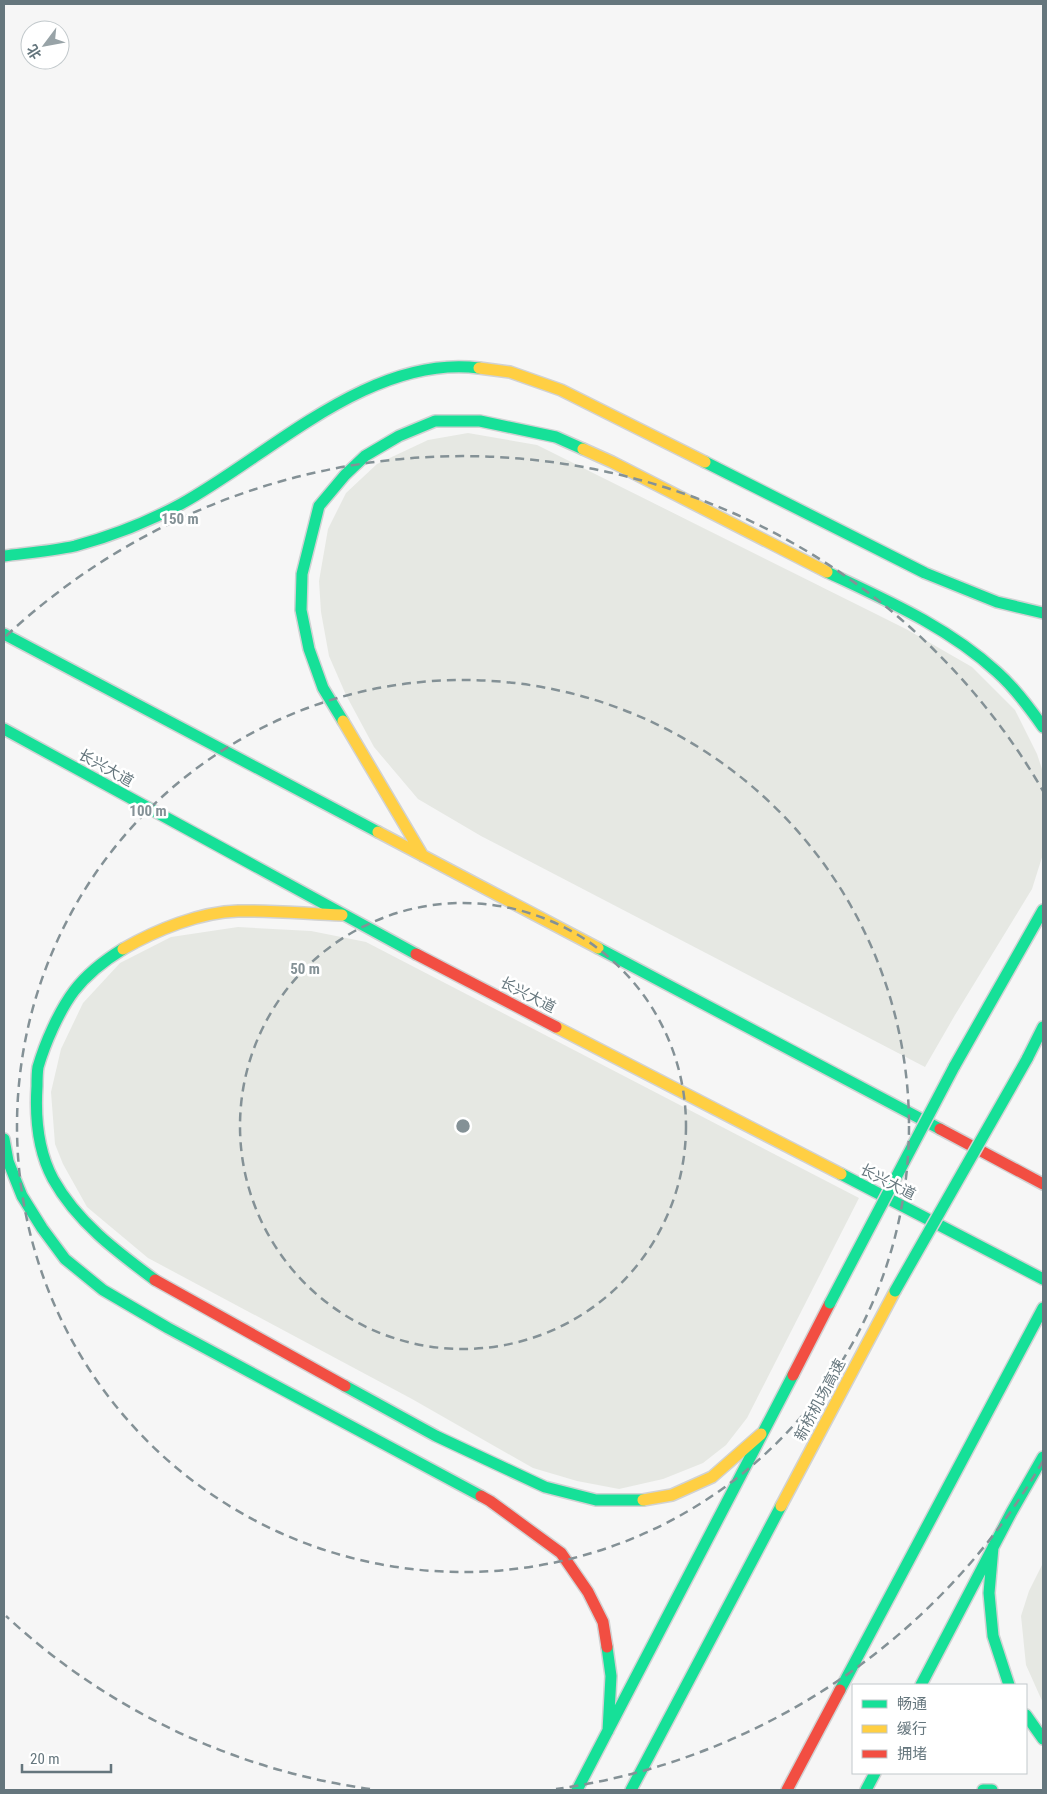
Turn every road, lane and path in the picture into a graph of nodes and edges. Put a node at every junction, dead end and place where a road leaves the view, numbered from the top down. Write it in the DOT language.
graph roads {
  1 [pos="4,556"];
  2 [pos="1043,613"];
  3 [pos="4,634"];
  4 [pos="1043,727"];
  5 [pos="4,729"];
  6 [pos="423,856"];
  7 [pos="1043,910"];
  8 [pos="342,915"];
  9 [pos="1043,1027"];
  10 [pos="4,1139"];
  11 [pos="1043,1184"];
  12 [pos="1043,1280"];
  13 [pos="1043,1308"];
  14 [pos="761,1434"];
  15 [pos="1043,1457"];
  16 [pos="993,1547"];
  17 [pos="922,1684"];
  18 [pos="1009,1684"];
  19 [pos="1027,1716"];
  20 [pos="608,1731"];
  21 [pos="1043,1739"];
  22 [pos="874,1774"];
  23 [pos="577,1790"];
  24 [pos="630,1790"];
  25 [pos="787,1790"];
  26 [pos="866,1790"];
  27 [pos="983,1790"];
  28 [pos="992,1790"];
  1 -- 2 [label="main road"];
  3 -- 6 [label="main road"];
  4 -- 6 [label="main road"];
  5 -- 8 [label="main road, 长兴大道"];
  6 -- 11 [label="main road"];
  7 -- 14 [label="main road, bridge"];
  8 -- 12 [label="main road, 长兴大道"];
  8 -- 14 [label="main road"];
  9 -- 24 [label="main road, 新桥机场高速, bridge"];
  10 -- 20 [label="main road"];
  13 -- 25 [label="main road"];
  14 -- 20 [label="main road"];
  15 -- 16 [label="main road"];
  16 -- 17 [label="main road"];
  16 -- 18 [label="main road"];
  19 -- 21 [label="main road"];
  20 -- 23 [label="main road"];
  22 -- 26 [label="main road"];
  27 -- 28 [label="main road"];
}
